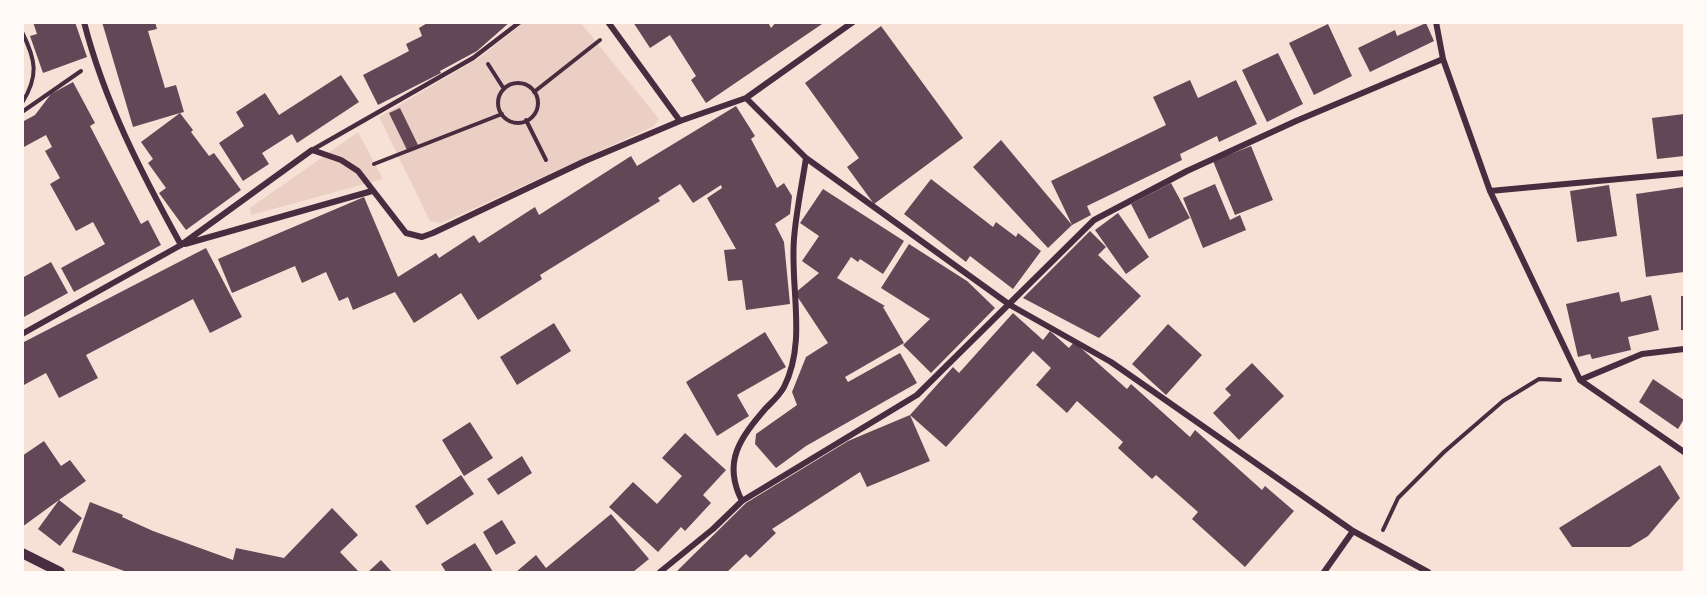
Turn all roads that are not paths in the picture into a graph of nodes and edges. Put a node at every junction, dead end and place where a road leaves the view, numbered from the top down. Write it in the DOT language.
graph roads {
  1 [pos="84,22"];
  2 [pos="520,22"];
  3 [pos="608,22"];
  4 [pos="853,22"];
  5 [pos="1436,22"];
  6 [pos="1443,59"];
  7 [pos="746,98"];
  8 [pos="680,121"];
  9 [pos="312,150"];
  10 [pos="806,158"];
  11 [pos="1684,173"];
  12 [pos="372,191"];
  13 [pos="1490,191"];
  14 [pos="181,245"];
  15 [pos="1010,305"];
  16 [pos="22,334"];
  17 [pos="1684,349"];
  18 [pos="1580,380"];
  19 [pos="1684,452"];
  20 [pos="742,501"];
  21 [pos="1353,531"];
  22 [pos="22,553"];
  23 [pos="60,573"];
  24 [pos="660,573"];
  25 [pos="1324,573"];
  26 [pos="1428,573"];
  1 -- 14 [label="street"];
  2 -- 9 [label="lane"];
  3 -- 8 [label="street"];
  4 -- 7 [label="street"];
  5 -- 6 [label="street"];
  6 -- 13 [label="street"];
  6 -- 15 [label="street"];
  7 -- 8 [label="street"];
  7 -- 10 [label="street"];
  8 -- 12 [label="street"];
  9 -- 12 [label="street"];
  9 -- 14 [label="street"];
  10 -- 15 [label="street"];
  10 -- 20 [label="street"];
  11 -- 13 [label="street"];
  12 -- 14 [label="street"];
  13 -- 18 [label="street"];
  14 -- 16 [label="street"];
  15 -- 20 [label="street"];
  15 -- 21 [label="street"];
  17 -- 18 [label="street"];
  18 -- 19 [label="street"];
  20 -- 24 [label="street"];
  21 -- 25 [label="street"];
  21 -- 26 [label="street"];
  22 -- 23 [label="street"];
}
